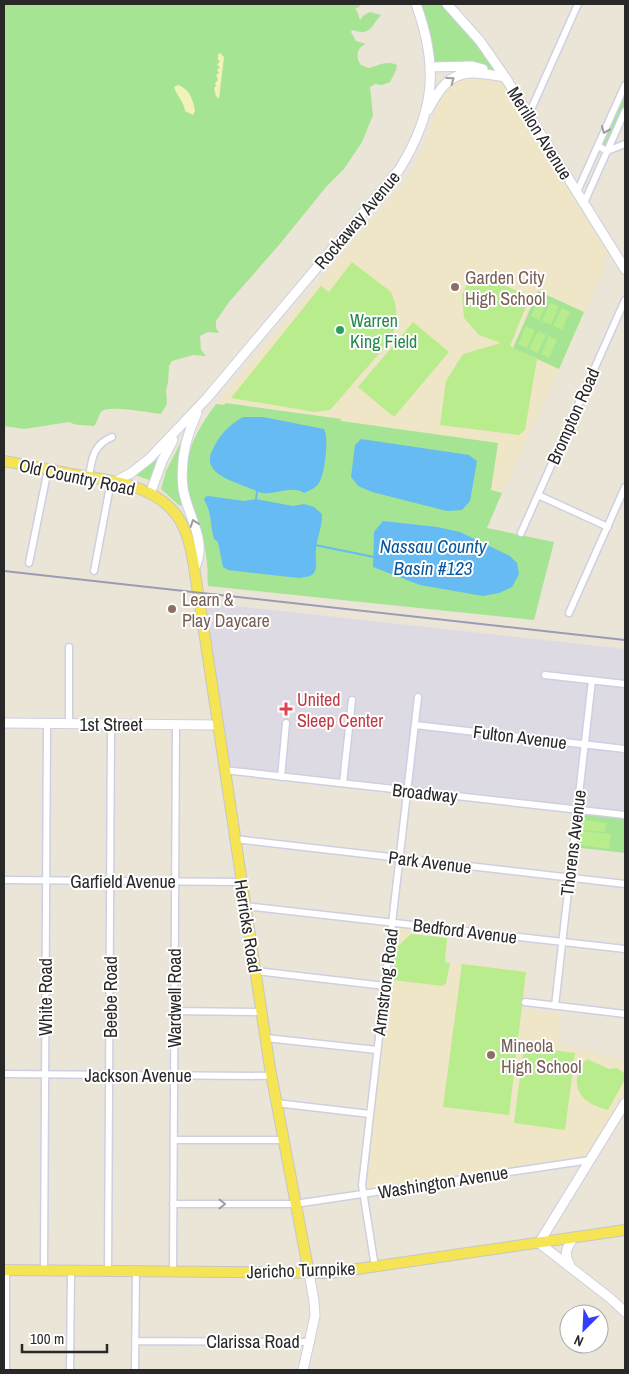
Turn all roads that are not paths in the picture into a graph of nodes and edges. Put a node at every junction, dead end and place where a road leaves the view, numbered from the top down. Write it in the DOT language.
graph roads {
  1 [pos="416,4"];
  2 [pos="447,4"];
  3 [pos="578,4"];
  4 [pos="431,67"];
  5 [pos="505,77"];
  6 [pos="625,85"];
  7 [pos="625,110"];
  8 [pos="529,114"];
  9 [pos="424,119"];
  10 [pos="625,144"];
  11 [pos="598,146"];
  12 [pos="607,150"];
  13 [pos="577,192"];
  14 [pos="584,203"];
  15 [pos="625,269"];
  16 [pos="625,300"];
  17 [pos="202,403"];
  18 [pos="183,425"];
  19 [pos="112,437"];
  20 [pos="4,461"];
  21 [pos="48,469"];
  22 [pos="89,477"];
  23 [pos="113,482"];
  24 [pos="625,488"];
  25 [pos="150,494"];
  26 [pos="538,495"];
  27 [pos="608,527"];
  28 [pos="521,533"];
  29 [pos="29,563"];
  30 [pos="194,570"];
  31 [pos="94,571"];
  32 [pos="569,613"];
  33 [pos="69,647"];
  34 [pos="545,675"];
  35 [pos="592,680"];
  36 [pos="625,684"];
  37 [pos="418,697"];
  38 [pos="352,700"];
  39 [pos="4,723"];
  40 [pos="286,723"];
  41 [pos="47,724"];
  42 [pos="69,724"];
  43 [pos="111,724"];
  44 [pos="176,725"];
  45 [pos="218,725"];
  46 [pos="415,725"];
  47 [pos="585,744"];
  48 [pos="625,749"];
  49 [pos="224,770"];
  50 [pos="280,777"];
  51 [pos="343,783"];
  52 [pos="407,790"];
  53 [pos="577,810"];
  54 [pos="625,815"];
  55 [pos="235,839"];
  56 [pos="399,858"];
  57 [pos="569,878"];
  58 [pos="4,880"];
  59 [pos="46,880"];
  60 [pos="110,881"];
  61 [pos="175,881"];
  62 [pos="242,882"];
  63 [pos="625,884"];
  64 [pos="245,906"];
  65 [pos="392,922"];
  66 [pos="562,942"];
  67 [pos="625,949"];
  68 [pos="256,971"];
  69 [pos="385,986"];
  70 [pos="525,1002"];
  71 [pos="554,1006"];
  72 [pos="174,1011"];
  73 [pos="262,1012"];
  74 [pos="625,1014"];
  75 [pos="266,1038"];
  76 [pos="377,1050"];
  77 [pos="4,1074"];
  78 [pos="45,1074"];
  79 [pos="109,1075"];
  80 [pos="174,1075"];
  81 [pos="272,1076"];
  82 [pos="276,1103"];
  83 [pos="625,1103"];
  84 [pos="370,1114"];
  85 [pos="174,1140"];
  86 [pos="283,1140"];
  87 [pos="590,1160"];
  88 [pos="363,1193"];
  89 [pos="173,1204"];
  90 [pos="295,1204"];
  91 [pos="625,1230"];
  92 [pos="573,1238"];
  93 [pos="539,1243"];
  94 [pos="375,1267"];
  95 [pos="5,1270"];
  96 [pos="44,1270"];
  97 [pos="71,1270"];
  98 [pos="108,1271"];
  99 [pos="136,1271"];
  100 [pos="173,1271"];
  101 [pos="309,1273"];
  102 [pos="581,1276"];
  103 [pos="625,1312"];
  104 [pos="135,1340"];
  105 [pos="310,1342"];
  106 [pos="6,1370"];
  107 [pos="70,1370"];
  108 [pos="135,1370"];
  109 [pos="303,1370"];
  1 -- 4 [label="main road, Rockaway Avenue"];
  2 -- 5 [label="main road, Merillon Avenue"];
  3 -- 8 [label="street"];
  4 -- 5 [label="main road"];
  4 -- 9 [label="main road, Rockaway Avenue"];
  5 -- 8 [label="main road, Merillon Avenue"];
  9 -- 5 [label="main road, one-way"];
  6 -- 11 [label="street, one-way"];
  7 -- 12 [label="street"];
  8 -- 13 [label="main road, Merillon Avenue"];
  9 -- 17 [label="main road, Rockaway Avenue"];
  10 -- 12 [label="street"];
  11 -- 12 [label="street"];
  11 -- 13 [label="street"];
  12 -- 14 [label="street"];
  13 -- 14 [label="main road, Merillon Avenue"];
  14 -- 15 [label="main road, Merillon Avenue"];
  16 -- 26 [label="street, Brompton Road"];
  17 -- 18 [label="main road, Rockaway Avenue"];
  30 -- 17 [label="main road, Rockaway Avenue, one-way"];
  18 -- 23 [label="main road, Rockaway Avenue"];
  18 -- 25 [label="main road, Rockaway Avenue"];
  19 -- 22 [label="street"];
  20 -- 21 [label="main road, Old Country Road"];
  21 -- 22 [label="main road, Old Country Road"];
  21 -- 29 [label="street"];
  22 -- 23 [label="main road, Old Country Road"];
  23 -- 25 [label="main road, Old Country Road"];
  23 -- 31 [label="street"];
  24 -- 27 [label="street"];
  25 -- 30 [label="main road, Herricks Road"];
  26 -- 27 [label="street"];
  26 -- 28 [label="street, Brompton Road"];
  27 -- 32 [label="street"];
  30 -- 45 [label="main road, Herricks Road"];
  33 -- 42 [label="street"];
  34 -- 35 [label="street"];
  35 -- 36 [label="street"];
  35 -- 47 [label="street, Thorens Avenue"];
  37 -- 46 [label="street, Armstrong Road"];
  38 -- 51 [label="street"];
  39 -- 41 [label="main road, 1st Street"];
  40 -- 50 [label="street"];
  41 -- 42 [label="main road, 1st Street"];
  41 -- 59 [label="street, White Road"];
  42 -- 43 [label="main road, 1st Street"];
  43 -- 44 [label="main road, 1st Street"];
  43 -- 60 [label="street, Beebe Road"];
  44 -- 45 [label="main road, 1st Street"];
  44 -- 61 [label="street, Wardwell Road"];
  45 -- 49 [label="main road, Herricks Road"];
  46 -- 47 [label="street, Fulton Avenue"];
  46 -- 52 [label="street, Armstrong Road"];
  47 -- 48 [label="street, Fulton Avenue"];
  47 -- 53 [label="street, Thorens Avenue"];
  49 -- 50 [label="street, Broadway"];
  49 -- 55 [label="main road, Herricks Road"];
  50 -- 51 [label="street, Broadway"];
  51 -- 52 [label="street, Broadway"];
  52 -- 53 [label="street, Broadway"];
  52 -- 56 [label="street, Armstrong Road"];
  53 -- 54 [label="street, Broadway"];
  53 -- 57 [label="street, Thorens Avenue"];
  55 -- 56 [label="street, Park Avenue"];
  55 -- 62 [label="main road, Herricks Road"];
  56 -- 57 [label="street, Park Avenue"];
  56 -- 65 [label="street, Armstrong Road"];
  57 -- 63 [label="street, Park Avenue"];
  57 -- 66 [label="street, Thorens Avenue"];
  58 -- 59 [label="street, Garfield Avenue"];
  59 -- 60 [label="street, Garfield Avenue"];
  59 -- 78 [label="street, White Road"];
  60 -- 61 [label="street, Garfield Avenue"];
  60 -- 79 [label="street, Beebe Road"];
  61 -- 62 [label="street, Garfield Avenue"];
  61 -- 72 [label="street, Wardwell Road"];
  62 -- 64 [label="main road, Herricks Road"];
  64 -- 65 [label="street, Bedford Avenue"];
  64 -- 68 [label="main road, Herricks Road"];
  65 -- 66 [label="street, Bedford Avenue"];
  65 -- 69 [label="street, Armstrong Road"];
  66 -- 67 [label="street, Bedford Avenue"];
  66 -- 71 [label="street, Thorens Avenue"];
  68 -- 69 [label="street"];
  68 -- 73 [label="main road, Herricks Road"];
  69 -- 76 [label="street, Armstrong Road"];
  70 -- 71 [label="street"];
  71 -- 74 [label="street"];
  72 -- 73 [label="street"];
  72 -- 80 [label="street, Wardwell Road"];
  73 -- 75 [label="main road, Herricks Road"];
  75 -- 76 [label="street"];
  75 -- 81 [label="main road, Herricks Road"];
  76 -- 84 [label="street, Armstrong Road"];
  77 -- 78 [label="street, Jackson Avenue"];
  78 -- 79 [label="street, Jackson Avenue"];
  78 -- 96 [label="street, White Road"];
  79 -- 80 [label="street, Jackson Avenue"];
  79 -- 98 [label="street, Beebe Road"];
  80 -- 81 [label="street, Jackson Avenue"];
  80 -- 85 [label="street, Wardwell Road"];
  81 -- 82 [label="main road, Herricks Road"];
  82 -- 84 [label="street"];
  82 -- 86 [label="main road, Herricks Road"];
  83 -- 87 [label="main road"];
  84 -- 88 [label="street, Armstrong Road"];
  85 -- 86 [label="street"];
  85 -- 89 [label="street, Wardwell Road"];
  86 -- 90 [label="main road, Herricks Road"];
  87 -- 88 [label="street, Washington Avenue"];
  87 -- 93 [label="main road"];
  88 -- 90 [label="street, Washington Avenue"];
  88 -- 94 [label="street, Armstrong Road"];
  89 -- 90 [label="street, Washington Avenue, one-way"];
  89 -- 100 [label="street, Wardwell Road"];
  90 -- 101 [label="main road, Herricks Road"];
  91 -- 92 [label="main road, Jericho Turnpike"];
  92 -- 93 [label="main road, Jericho Turnpike"];
  92 -- 102 [label="main road"];
  93 -- 94 [label="main road, Jericho Turnpike"];
  93 -- 102 [label="main road"];
  94 -- 101 [label="main road, Jericho Turnpike"];
  95 -- 96 [label="main road, Jericho Turnpike"];
  95 -- 106 [label="street"];
  96 -- 97 [label="main road, Jericho Turnpike"];
  97 -- 98 [label="main road, Jericho Turnpike"];
  97 -- 107 [label="street"];
  98 -- 99 [label="main road, Jericho Turnpike"];
  99 -- 100 [label="main road, Jericho Turnpike"];
  99 -- 104 [label="street"];
  100 -- 101 [label="main road, Jericho Turnpike"];
  101 -- 105 [label="main road, Herricks Road"];
  102 -- 103 [label="main road"];
  104 -- 105 [label="street, Clarissa Road"];
  104 -- 108 [label="street"];
  105 -- 109 [label="main road, Herricks Road"];
}
